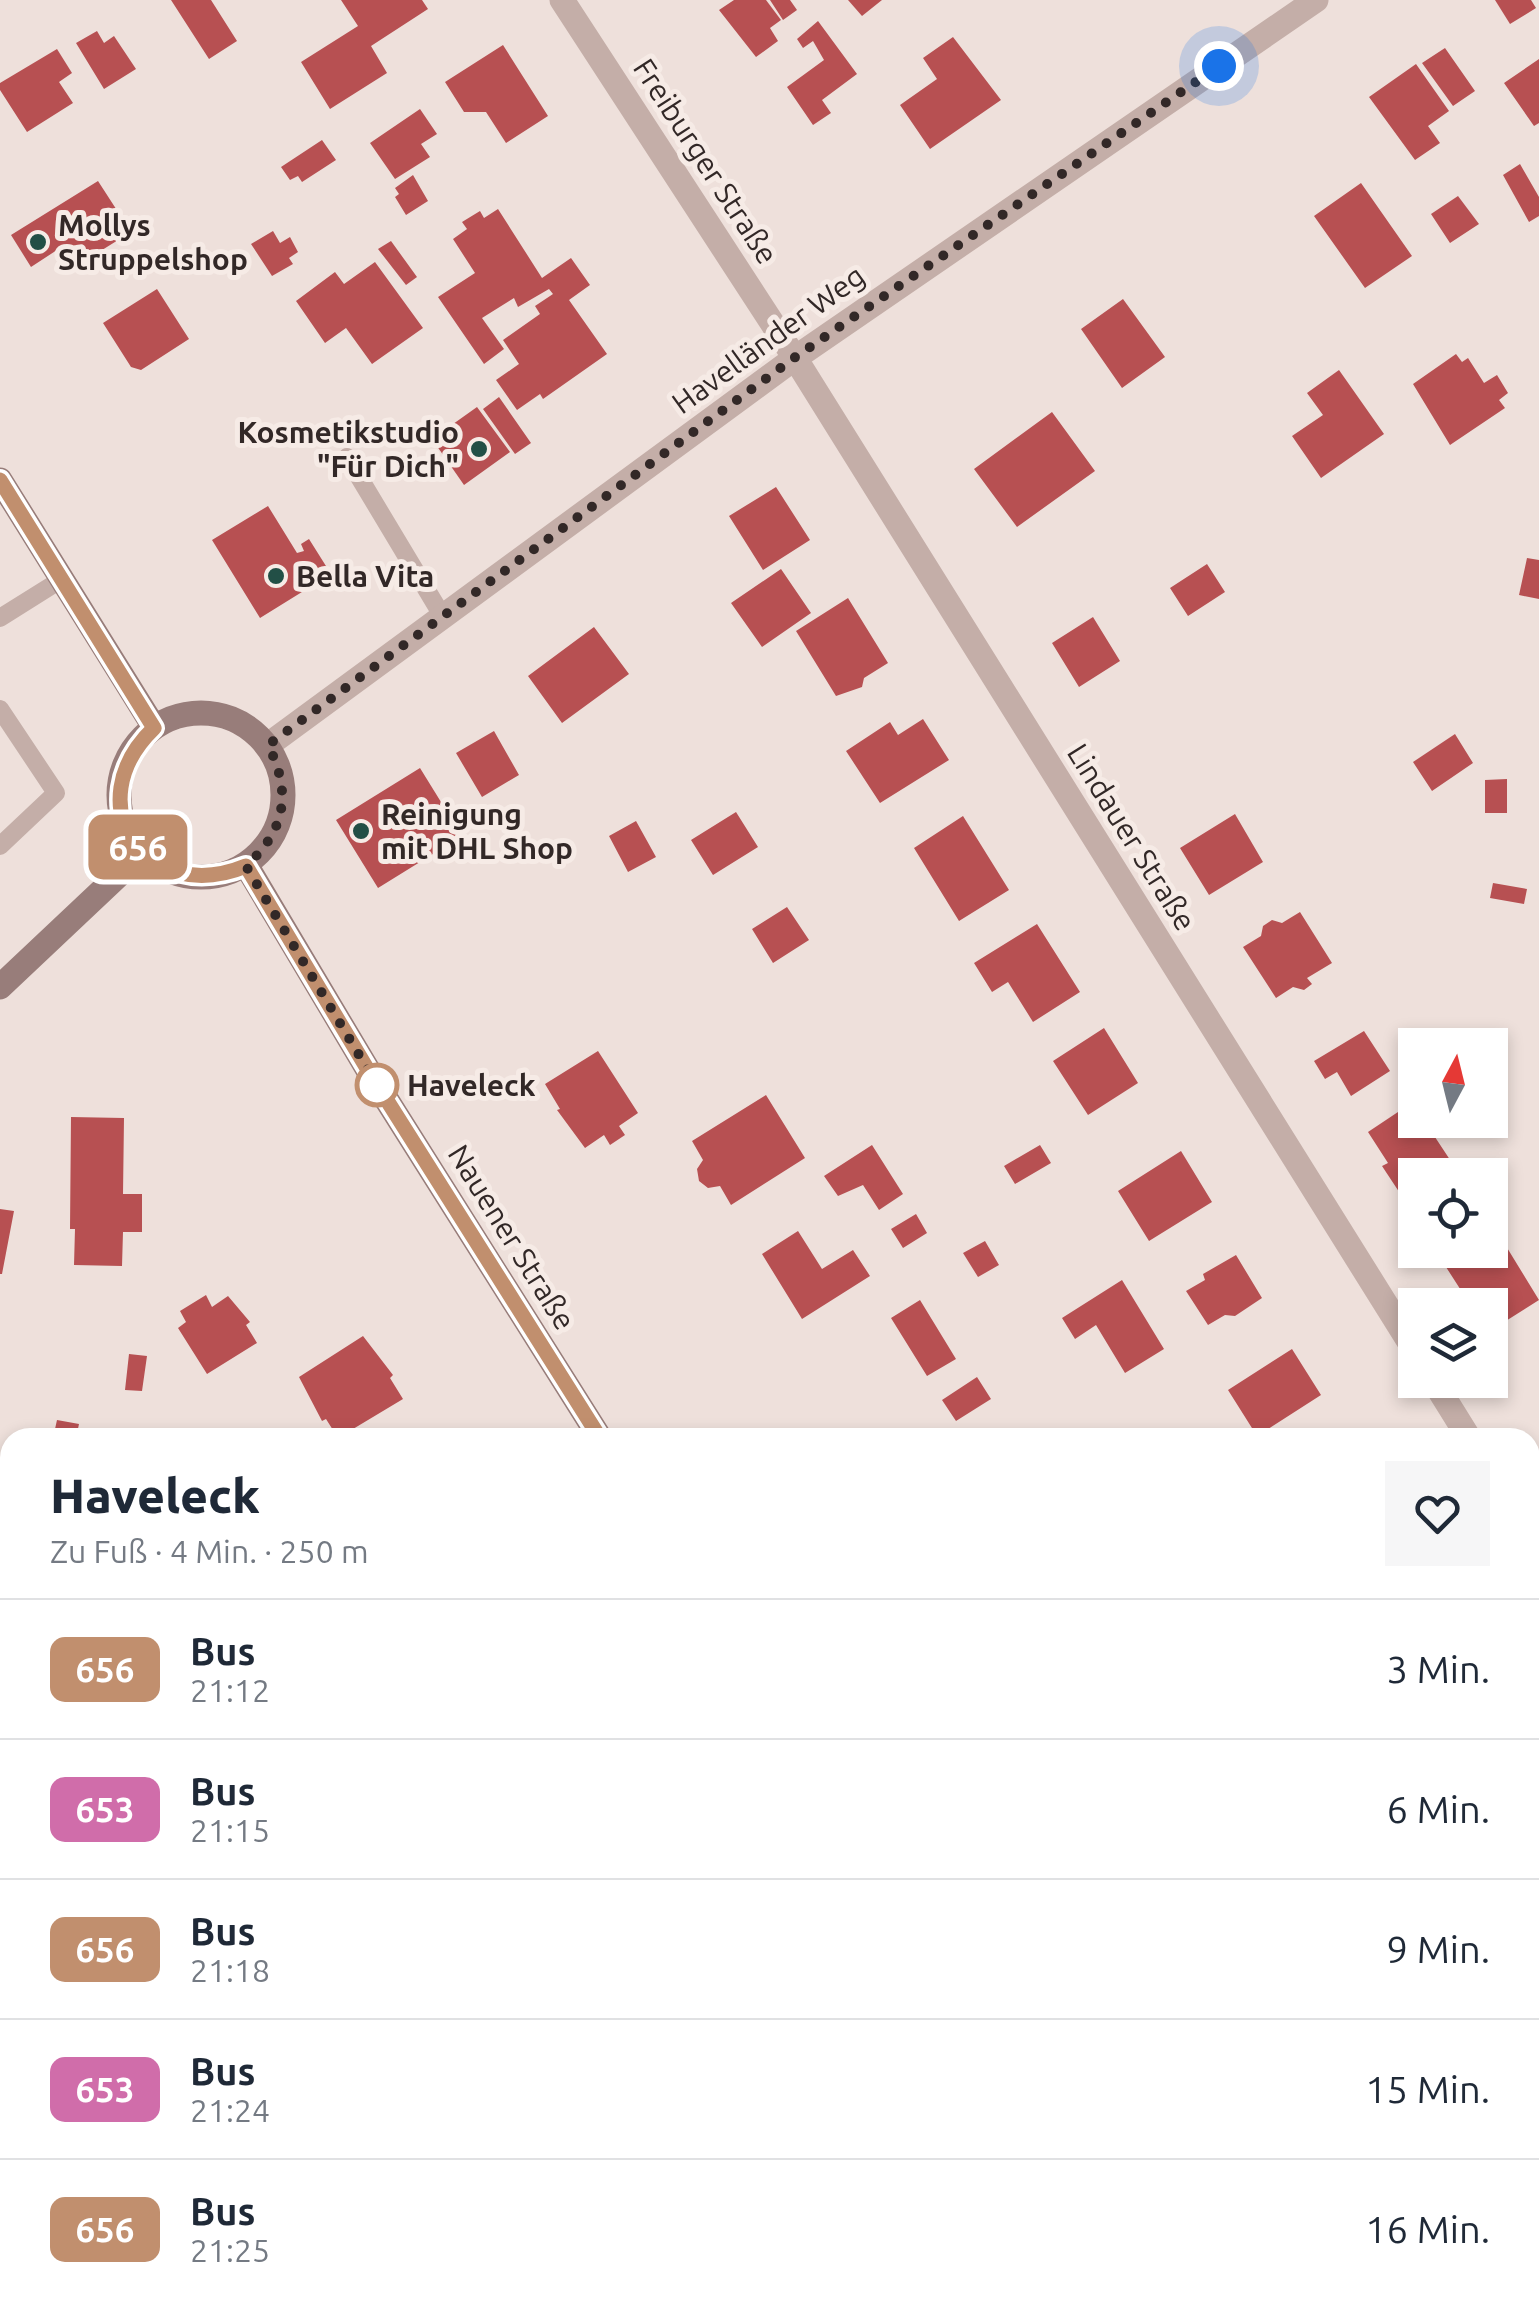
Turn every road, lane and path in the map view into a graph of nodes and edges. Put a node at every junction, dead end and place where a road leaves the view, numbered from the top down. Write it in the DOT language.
graph roads {
  1 [pos="562,0"];
  2 [pos="1316,0"];
  3 [pos="794,358"];
  4 [pos="346,458"];
  5 [pos="0,480"];
  6 [pos="62,579"];
  7 [pos="443,617"];
  8 [pos="0,618"];
  9 [pos="0,708"];
  10 [pos="154,728"];
  11 [pos="268,745"];
  12 [pos="0,846"];
  13 [pos="142,853"];
  14 [pos="246,866"];
  15 [pos="0,987"];
  16 [pos="1398,1324"];
  17 [pos="1444,1398"];
  18 [pos="594,1428"];
  19 [pos="1463,1428"];
  1 -- 3 [label="street, Freiburger Straße"];
  2 -- 3 [label="street, Havelländer Weg"];
  3 -- 7 [label="street, Havelländer Weg"];
  3 -- 16 [label="street, Lindauer Straße"];
  4 -- 7 [label="lane"];
  5 -- 6 [label="main road"];
  6 -- 8 [label="lane"];
  6 -- 10 [label="main road"];
  7 -- 11 [label="street, Havelländer Weg"];
  9 -- 12 [label="lane"];
  10 -- 11 [label="main road"];
  10 -- 13 [label="main road"];
  11 -- 14 [label="main road"];
  13 -- 14 [label="main road"];
  13 -- 15 [label="main road"];
  14 -- 18 [label="main road, Nauener Straße"];
  17 -- 19 [label="street"];
}
